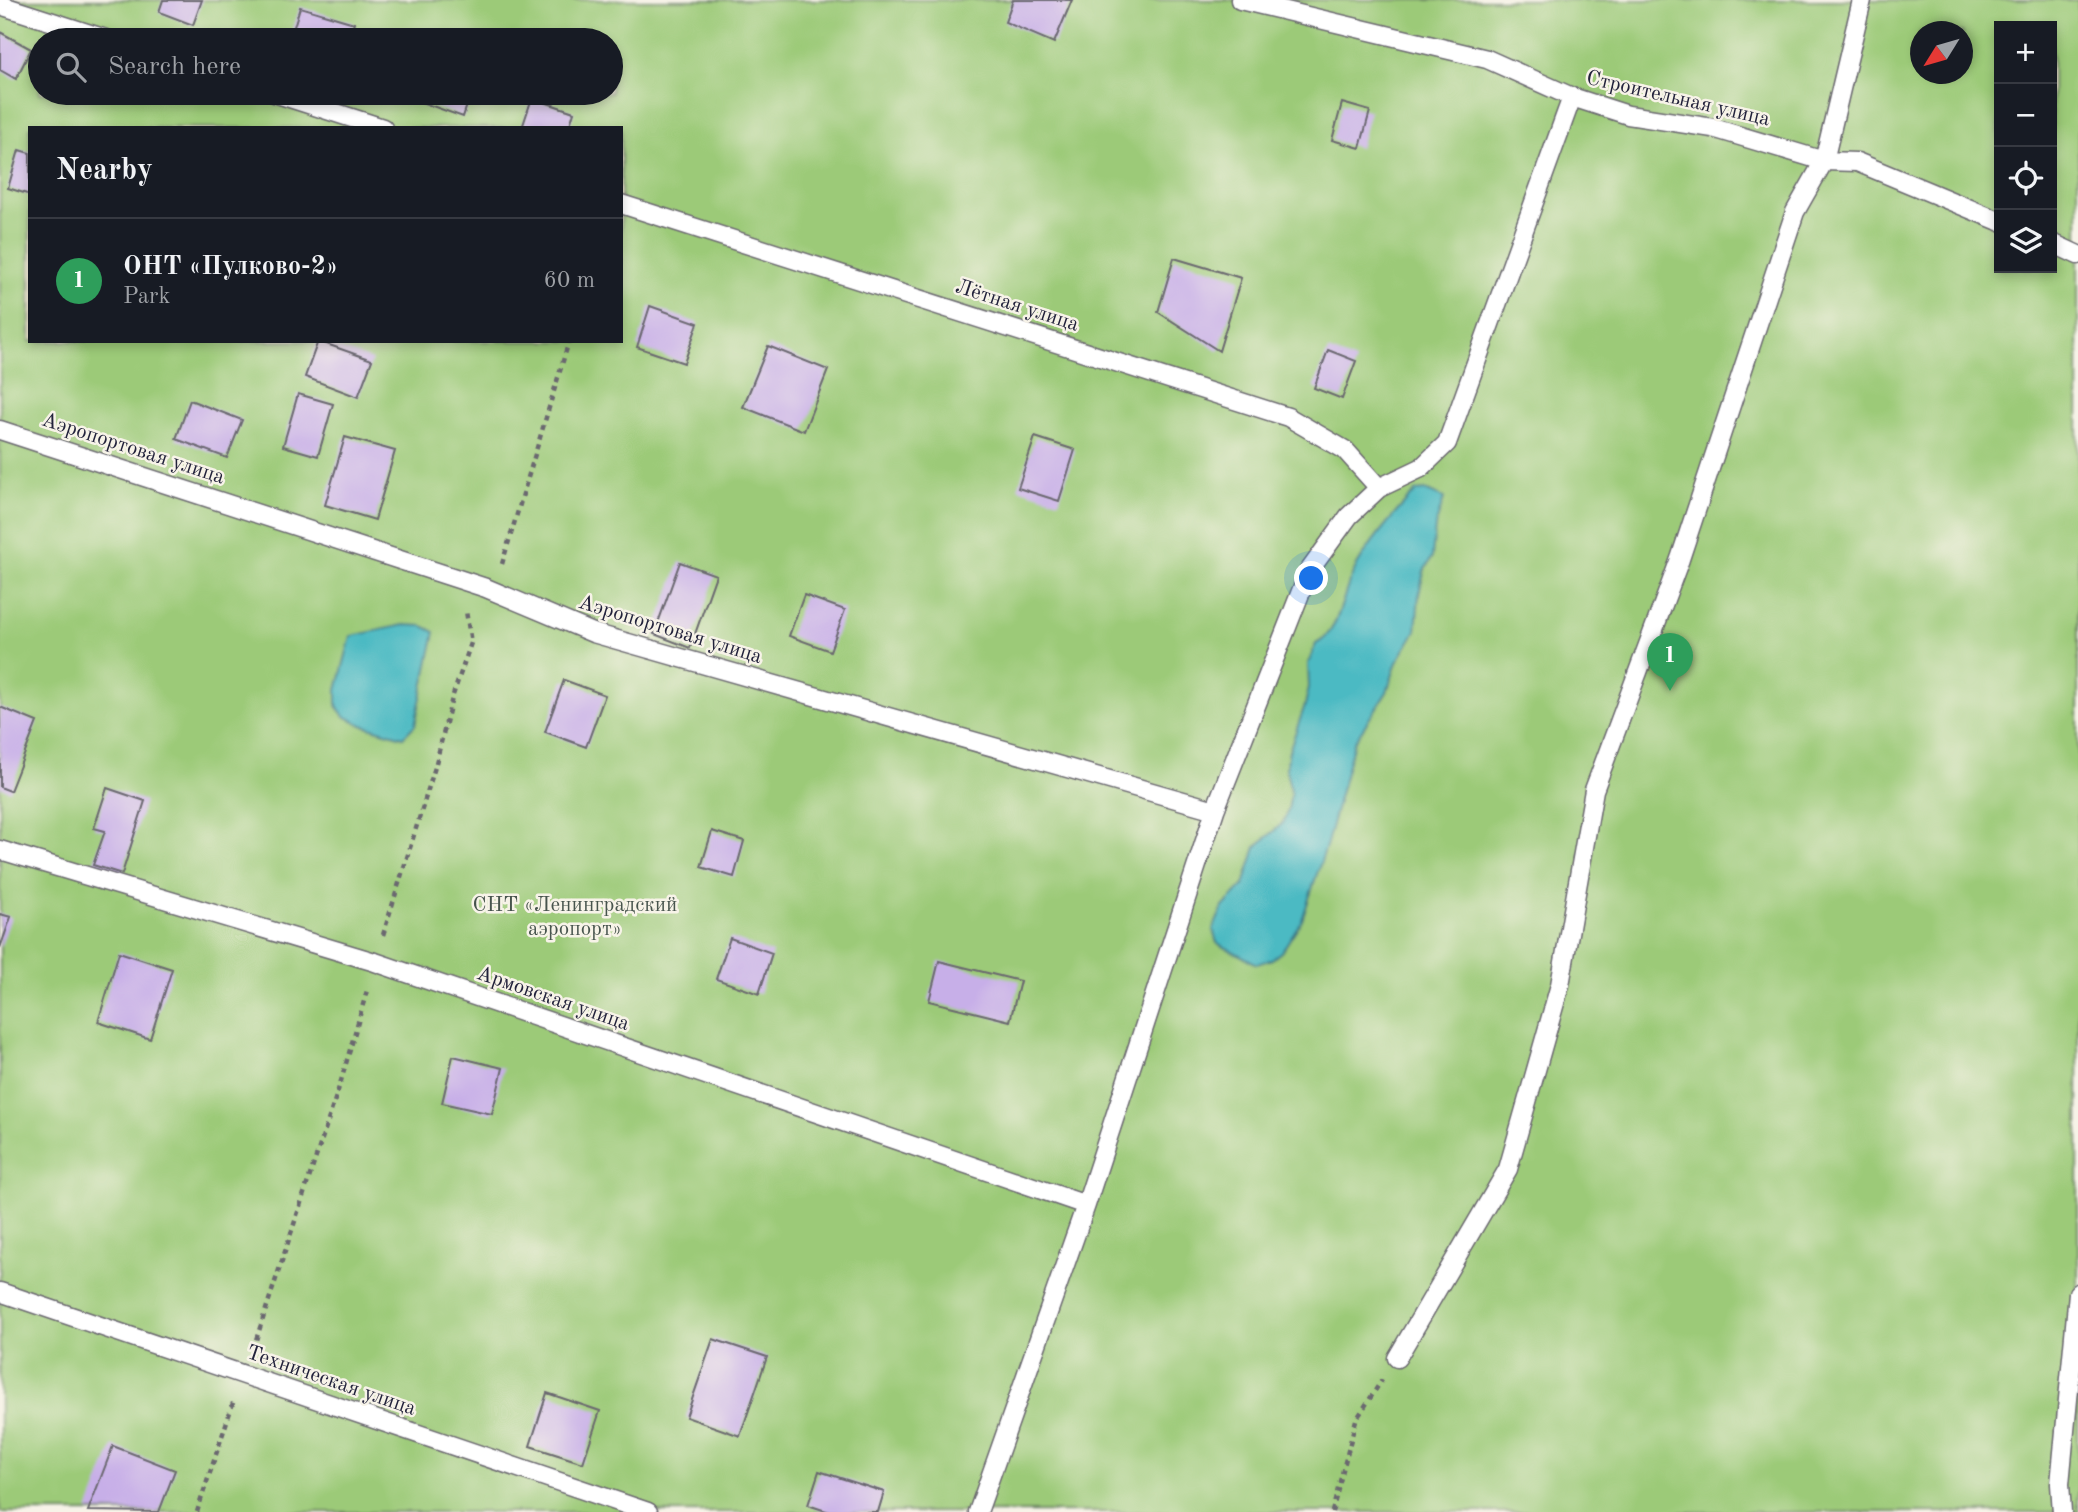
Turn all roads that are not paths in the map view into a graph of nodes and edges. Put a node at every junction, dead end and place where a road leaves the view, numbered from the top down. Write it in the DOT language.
graph roads {
  1 [pos="1240,0"];
  2 [pos="1862,0"];
  3 [pos="0,5"];
  4 [pos="72,28"];
  5 [pos="1572,97"];
  6 [pos="311,105"];
  7 [pos="377,126"];
  8 [pos="1824,161"];
  9 [pos="623,205"];
  10 [pos="1994,219"];
  11 [pos="2057,245"];
  12 [pos="2078,255"];
  13 [pos="0,430"];
  14 [pos="1379,488"];
  15 [pos="1215,810"];
  16 [pos="0,849"];
  17 [pos="1086,1205"];
  18 [pos="0,1292"];
  19 [pos="2078,1293"];
  20 [pos="1397,1358"];
  21 [pos="648,1512"];
  22 [pos="978,1512"];
  23 [pos="2062,1512"];
  1 -- 5 [label="lane, Строительная улица"];
  2 -- 8 [label="lane"];
  3 -- 4 [label="lane"];
  5 -- 8 [label="lane, Строительная улица"];
  5 -- 14 [label="lane"];
  6 -- 7 [label="lane"];
  8 -- 10 [label="lane, Строительная улица"];
  8 -- 20 [label="lane"];
  9 -- 14 [label="lane, Лётная улица"];
  11 -- 12 [label="lane"];
  13 -- 15 [label="lane, Аэропортовая улица"];
  14 -- 15 [label="lane"];
  15 -- 17 [label="lane"];
  16 -- 17 [label="lane, Армовская улица"];
  17 -- 22 [label="lane"];
  18 -- 21 [label="lane, Техническая улица"];
  19 -- 23 [label="lane"];
}
